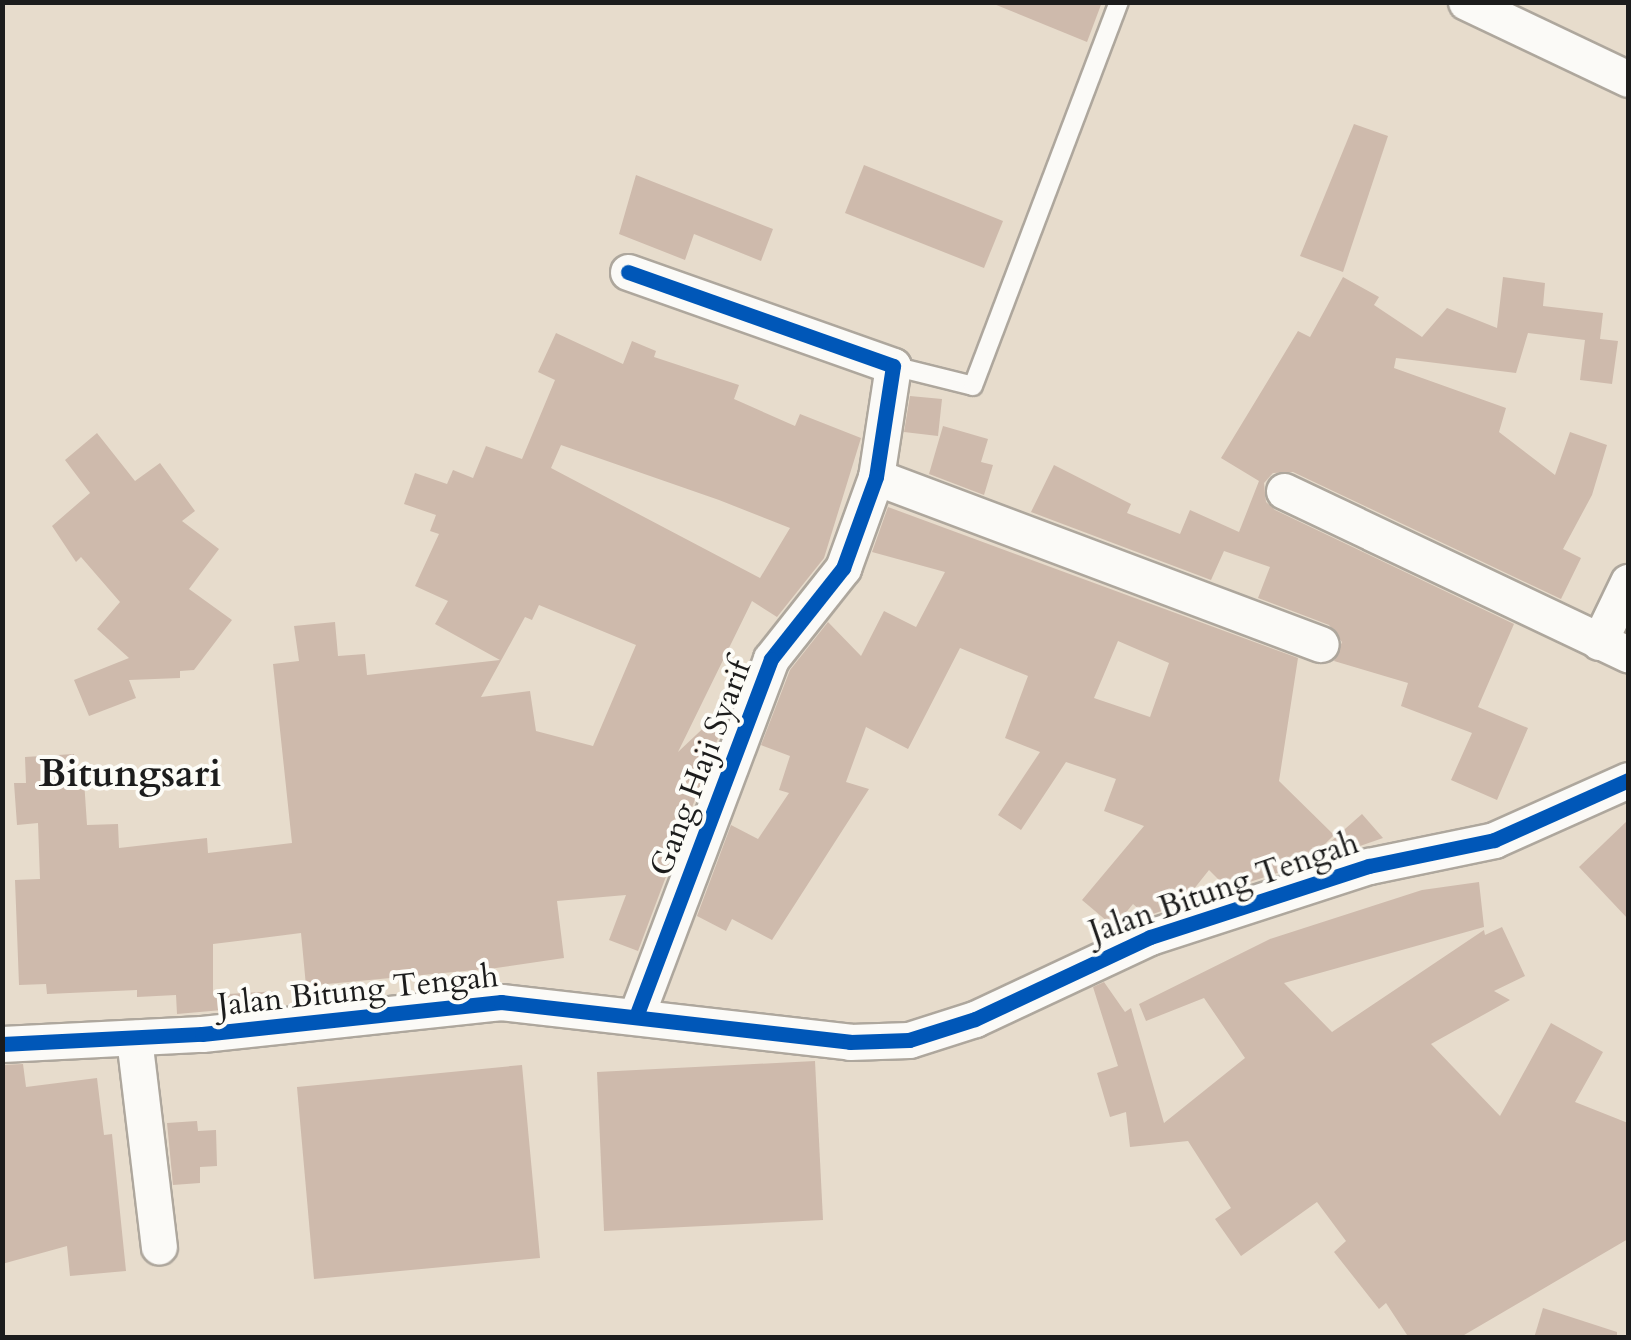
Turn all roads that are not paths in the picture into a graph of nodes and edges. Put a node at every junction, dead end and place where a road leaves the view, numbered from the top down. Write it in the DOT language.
graph roads {
  1 [pos="1119,2"];
  2 [pos="1466,2"];
  3 [pos="1628,79"];
  4 [pos="628,272"];
  5 [pos="892,366"];
  6 [pos="876,477"];
  7 [pos="1284,491"];
  8 [pos="1628,582"];
  9 [pos="1321,644"];
  10 [pos="1614,648"];
  11 [pos="1628,780"];
  12 [pos="637,1013"];
  13 [pos="134,1038"];
  14 [pos="2,1044"];
  15 [pos="159,1247"];
  1 -- 5 [label="lane"];
  2 -- 3 [label="street"];
  4 -- 5 [label="street"];
  5 -- 6 [label="street, Gang Haji Syarif"];
  6 -- 9 [label="street"];
  6 -- 12 [label="street, Gang Haji Syarif"];
  7 -- 10 [label="street"];
  8 -- 10 [label="street"];
  11 -- 12 [label="street, Jalan Bitung Tengah"];
  12 -- 13 [label="street, Jalan Bitung Tengah"];
  13 -- 14 [label="street, Jalan Bitung Tengah"];
  13 -- 15 [label="street"];
}
